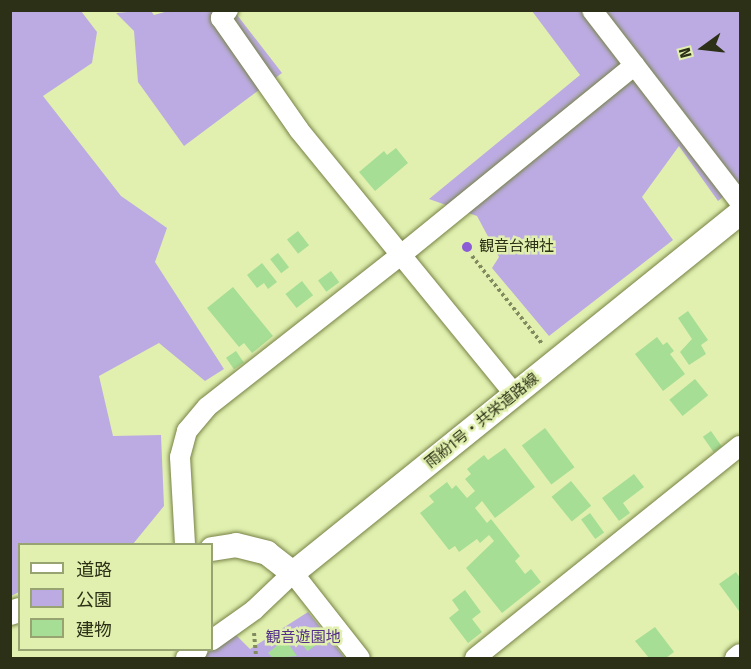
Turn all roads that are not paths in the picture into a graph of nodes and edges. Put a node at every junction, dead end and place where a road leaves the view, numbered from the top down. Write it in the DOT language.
graph roads {
  1 [pos="228,10"];
  2 [pos="592,10"];
  3 [pos="635,64"];
  4 [pos="741,202"];
  5 [pos="741,213"];
  6 [pos="401,255"];
  7 [pos="515,395"];
  8 [pos="741,446"];
  9 [pos="185,543"];
  10 [pos="213,549"];
  11 [pos="293,573"];
  12 [pos="213,639"];
  13 [pos="741,654"];
  14 [pos="360,658"];
  15 [pos="475,658"];
  16 [pos="735,658"];
  1 -- 6 [label="street"];
  2 -- 3 [label="street"];
  3 -- 4 [label="street"];
  3 -- 6 [label="street"];
  5 -- 7 [label="street, 雨紛1号・共栄道路線"];
  6 -- 7 [label="street"];
  6 -- 9 [label="street"];
  7 -- 11 [label="street, 雨紛1号・共栄道路線"];
  8 -- 15 [label="street"];
  10 -- 11 [label="street"];
  11 -- 12 [label="street"];
  11 -- 14 [label="street"];
  13 -- 16 [label="street"];
}
